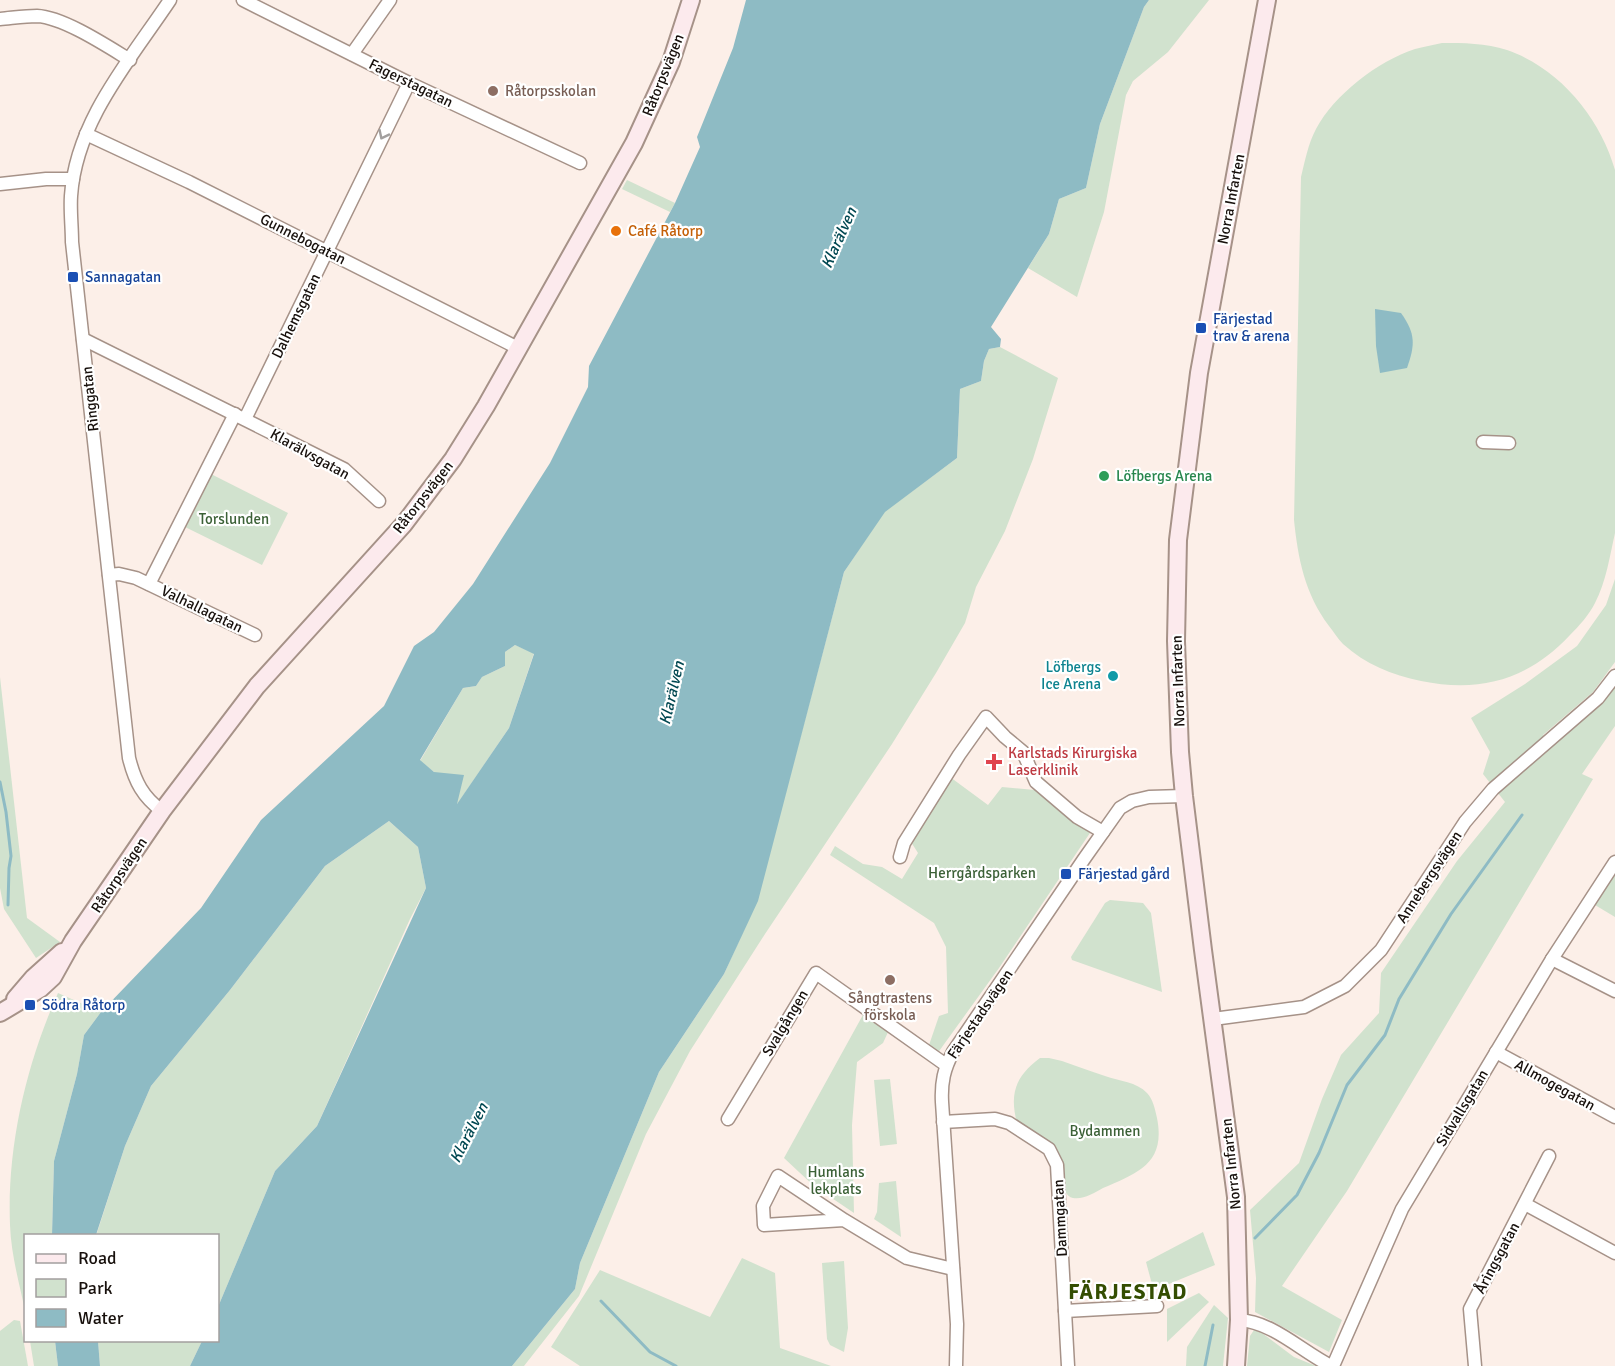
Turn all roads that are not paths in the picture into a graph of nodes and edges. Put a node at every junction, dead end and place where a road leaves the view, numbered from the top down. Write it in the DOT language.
graph roads {
  1 [pos="170,0"];
  2 [pos="243,0"];
  3 [pos="390,0"];
  4 [pos="691,0"];
  5 [pos="1267,0"];
  6 [pos="0,20"];
  7 [pos="352,54"];
  8 [pos="129,60"];
  9 [pos="409,83"];
  10 [pos="86,134"];
  11 [pos="580,163"];
  12 [pos="73,179"];
  13 [pos="0,184"];
  14 [pos="328,251"];
  15 [pos="83,339"];
  16 [pos="518,348"];
  17 [pos="240,417"];
  18 [pos="1483,442"];
  19 [pos="1509,443"];
  20 [pos="379,501"];
  21 [pos="109,575"];
  22 [pos="149,584"];
  23 [pos="255,635"];
  24 [pos="1615,676"];
  25 [pos="1184,796"];
  26 [pos="162,811"];
  27 [pos="1103,832"];
  28 [pos="900,857"];
  29 [pos="1615,862"];
  30 [pos="1552,959"];
  31 [pos="1615,991"];
  32 [pos="5,1009"];
  33 [pos="1212,1019"];
  34 [pos="1496,1052"];
  35 [pos="946,1065"];
  36 [pos="1615,1117"];
  37 [pos="728,1119"];
  38 [pos="943,1122"];
  39 [pos="1550,1156"];
  40 [pos="1526,1204"];
  41 [pos="844,1220"];
  42 [pos="1615,1253"];
  43 [pos="953,1269"];
  44 [pos="1157,1306"];
  45 [pos="1065,1311"];
  46 [pos="1239,1320"];
  47 [pos="956,1366"];
  48 [pos="1068,1366"];
  49 [pos="1236,1366"];
  50 [pos="1332,1366"];
  51 [pos="1475,1366"];
  1 -- 8 [label="street, Ringgatan"];
  2 -- 7 [label="street, Fagerstagatan"];
  3 -- 7 [label="street"];
  4 -- 16 [label="street, Råtorpsvägen"];
  5 -- 25 [label="street, Norra Infarten"];
  6 -- 8 [label="street"];
  7 -- 9 [label="street, Fagerstagatan"];
  8 -- 10 [label="street, Ringgatan"];
  9 -- 11 [label="street, Fagerstagatan"];
  9 -- 14 [label="street, Dalhemsgatan, one-way"];
  10 -- 12 [label="street, Ringgatan"];
  10 -- 14 [label="street, Gunnebogatan"];
  12 -- 13 [label="street"];
  12 -- 15 [label="street, Ringgatan"];
  14 -- 16 [label="street, Gunnebogatan"];
  14 -- 17 [label="street, Dalhemsgatan"];
  15 -- 17 [label="street, Klarälvsgatan"];
  15 -- 21 [label="street, Ringgatan"];
  16 -- 26 [label="street, Råtorpsvägen"];
  17 -- 20 [label="street, Klarälvsgatan"];
  17 -- 22 [label="street, Valhallagatan"];
  18 -- 19 [label="street"];
  21 -- 22 [label="street, Valhallagatan"];
  21 -- 26 [label="street, Ringgatan"];
  22 -- 23 [label="street, Valhallagatan"];
  24 -- 33 [label="street, Annebergsvägen"];
  25 -- 27 [label="street, Färjestadsvägen"];
  25 -- 33 [label="street, Norra Infarten"];
  26 -- 32 [label="street, Råtorpsvägen"];
  27 -- 28 [label="street"];
  27 -- 35 [label="street, Färjestadsvägen"];
  29 -- 30 [label="street, Sidvallsgatan"];
  30 -- 31 [label="street"];
  30 -- 34 [label="street, Sidvallsgatan"];
  33 -- 46 [label="street, Norra Infarten"];
  34 -- 36 [label="street, Allmogegatan"];
  34 -- 50 [label="street, Sidvallsgatan"];
  35 -- 37 [label="street, Svalgången"];
  35 -- 38 [label="street, Färjestadsvägen"];
  38 -- 43 [label="street, Färjestadsvägen"];
  38 -- 45 [label="street, Dammgatan"];
  39 -- 40 [label="street, Åringsgatan"];
  40 -- 42 [label="street"];
  40 -- 51 [label="street, Åringsgatan"];
  41 -- 41 [label="street"];
  41 -- 43 [label="street"];
  43 -- 47 [label="street, Färjestadsvägen"];
  44 -- 45 [label="street"];
  45 -- 48 [label="street, Dammgatan"];
  46 -- 49 [label="street, Norra Infarten"];
  46 -- 50 [label="street"];
}
